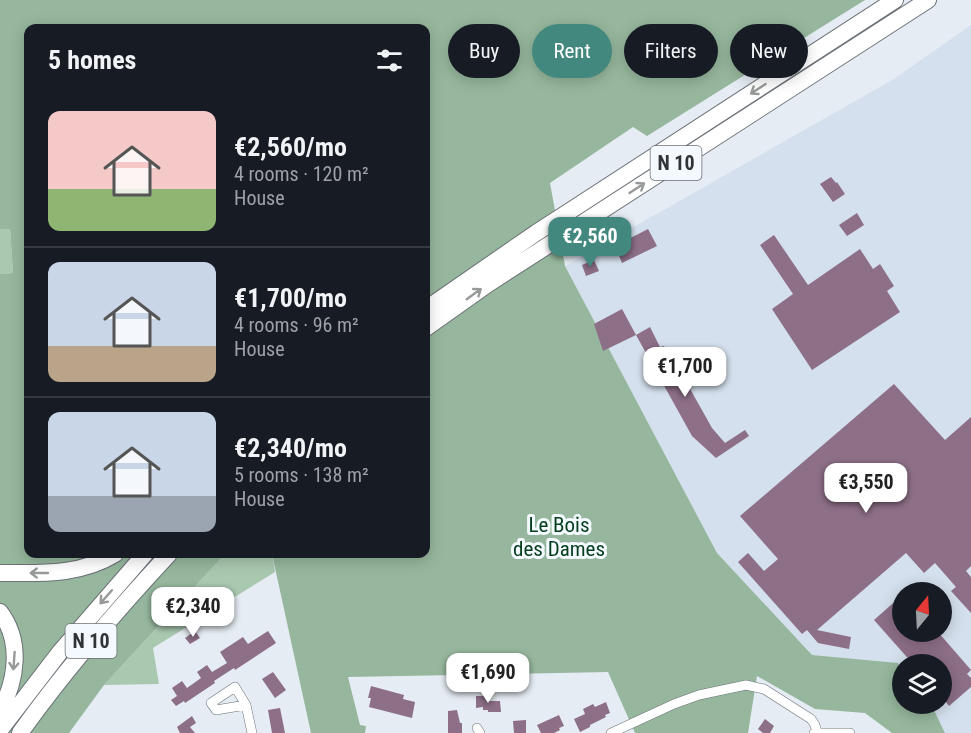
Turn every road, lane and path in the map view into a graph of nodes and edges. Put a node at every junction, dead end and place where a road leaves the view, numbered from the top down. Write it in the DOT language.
graph roads {
  1 [pos="895,0"];
  2 [pos="928,0"];
  3 [pos="430,306"];
  4 [pos="430,325"];
  5 [pos="106,558"];
  6 [pos="142,558"];
  7 [pos="164,558"];
  8 [pos="165,558"];
  9 [pos="0,573"];
  10 [pos="0,612"];
  11 [pos="246,705"];
  12 [pos="0,711"];
  13 [pos="0,730"];
  14 [pos="815,732"];
  15 [pos="20,733"];
  16 [pos="30,733"];
  17 [pos="252,733"];
  18 [pos="611,733"];
  19 [pos="850,733"];
  1 -- 3 [label="highway, N 10, one-way"];
  4 -- 2 [label="highway, N 10, one-way"];
  5 -- 9 [label="highway, one-way"];
  6 -- 13 [label="highway, N 10, one-way"];
  7 -- 15 [label="highway, N 10"];
  8 -- 16 [label="highway"];
  10 -- 12 [label="highway, one-way"];
  11 -- 17 [label="street"];
  14 -- 18 [label="street"];
  14 -- 19 [label="street"];
}
